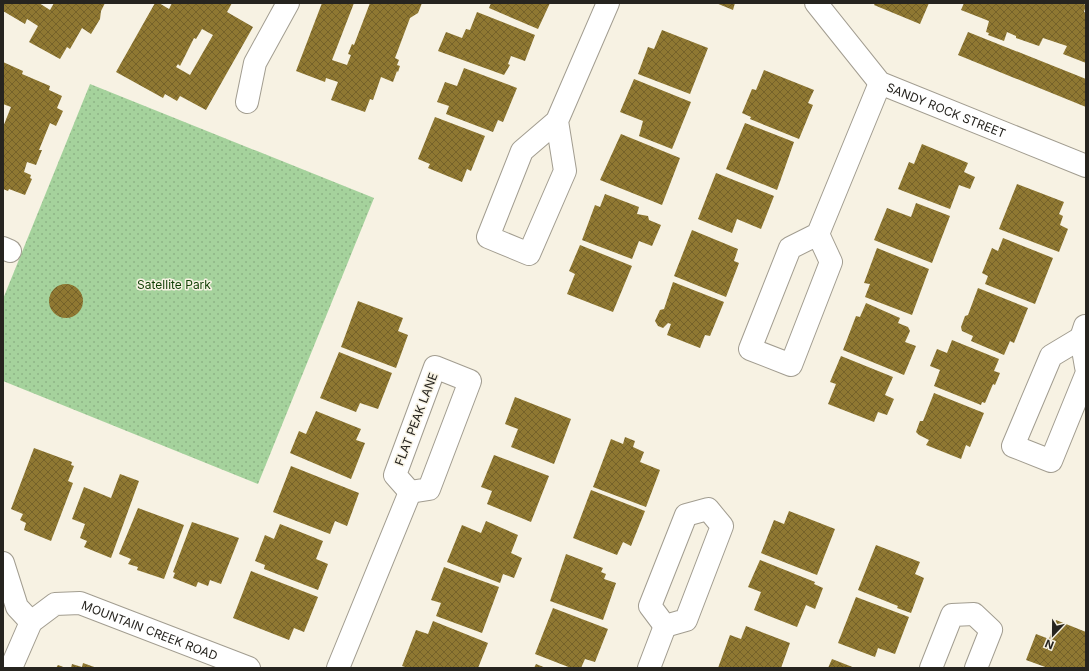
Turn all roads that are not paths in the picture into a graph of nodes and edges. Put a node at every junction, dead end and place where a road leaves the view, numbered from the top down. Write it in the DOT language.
graph roads {
  1 [pos="288,3"];
  2 [pos="608,3"];
  3 [pos="816,3"];
  4 [pos="880,83"];
  5 [pos="247,102"];
  6 [pos="557,121"];
  7 [pos="1086,166"];
  8 [pos="818,234"];
  9 [pos="1083,331"];
  10 [pos="1086,367"];
  11 [pos="1086,375"];
  12 [pos="410,492"];
  13 [pos="3,563"];
  14 [pos="31,622"];
  15 [pos="665,626"];
  16 [pos="11,668"];
  17 [pos="249,668"];
  18 [pos="338,668"];
  19 [pos="649,668"];
  20 [pos="931,668"];
  21 [pos="976,668"];
  1 -- 5 [label="street"];
  2 -- 6 [label="street"];
  3 -- 4 [label="street, SANDY ROCK STREET"];
  4 -- 7 [label="street, SANDY ROCK STREET"];
  4 -- 8 [label="street"];
  6 -- 6 [label="street"];
  8 -- 8 [label="street"];
  9 -- 10 [label="street"];
  9 -- 11 [label="street"];
  12 -- 12 [label="street, FLAT PEAK LANE"];
  12 -- 18 [label="street"];
  13 -- 14 [label="street"];
  14 -- 16 [label="street"];
  14 -- 17 [label="street, MOUNTAIN CREEK ROAD"];
  15 -- 15 [label="street"];
  15 -- 19 [label="street"];
  20 -- 21 [label="street"];
}
